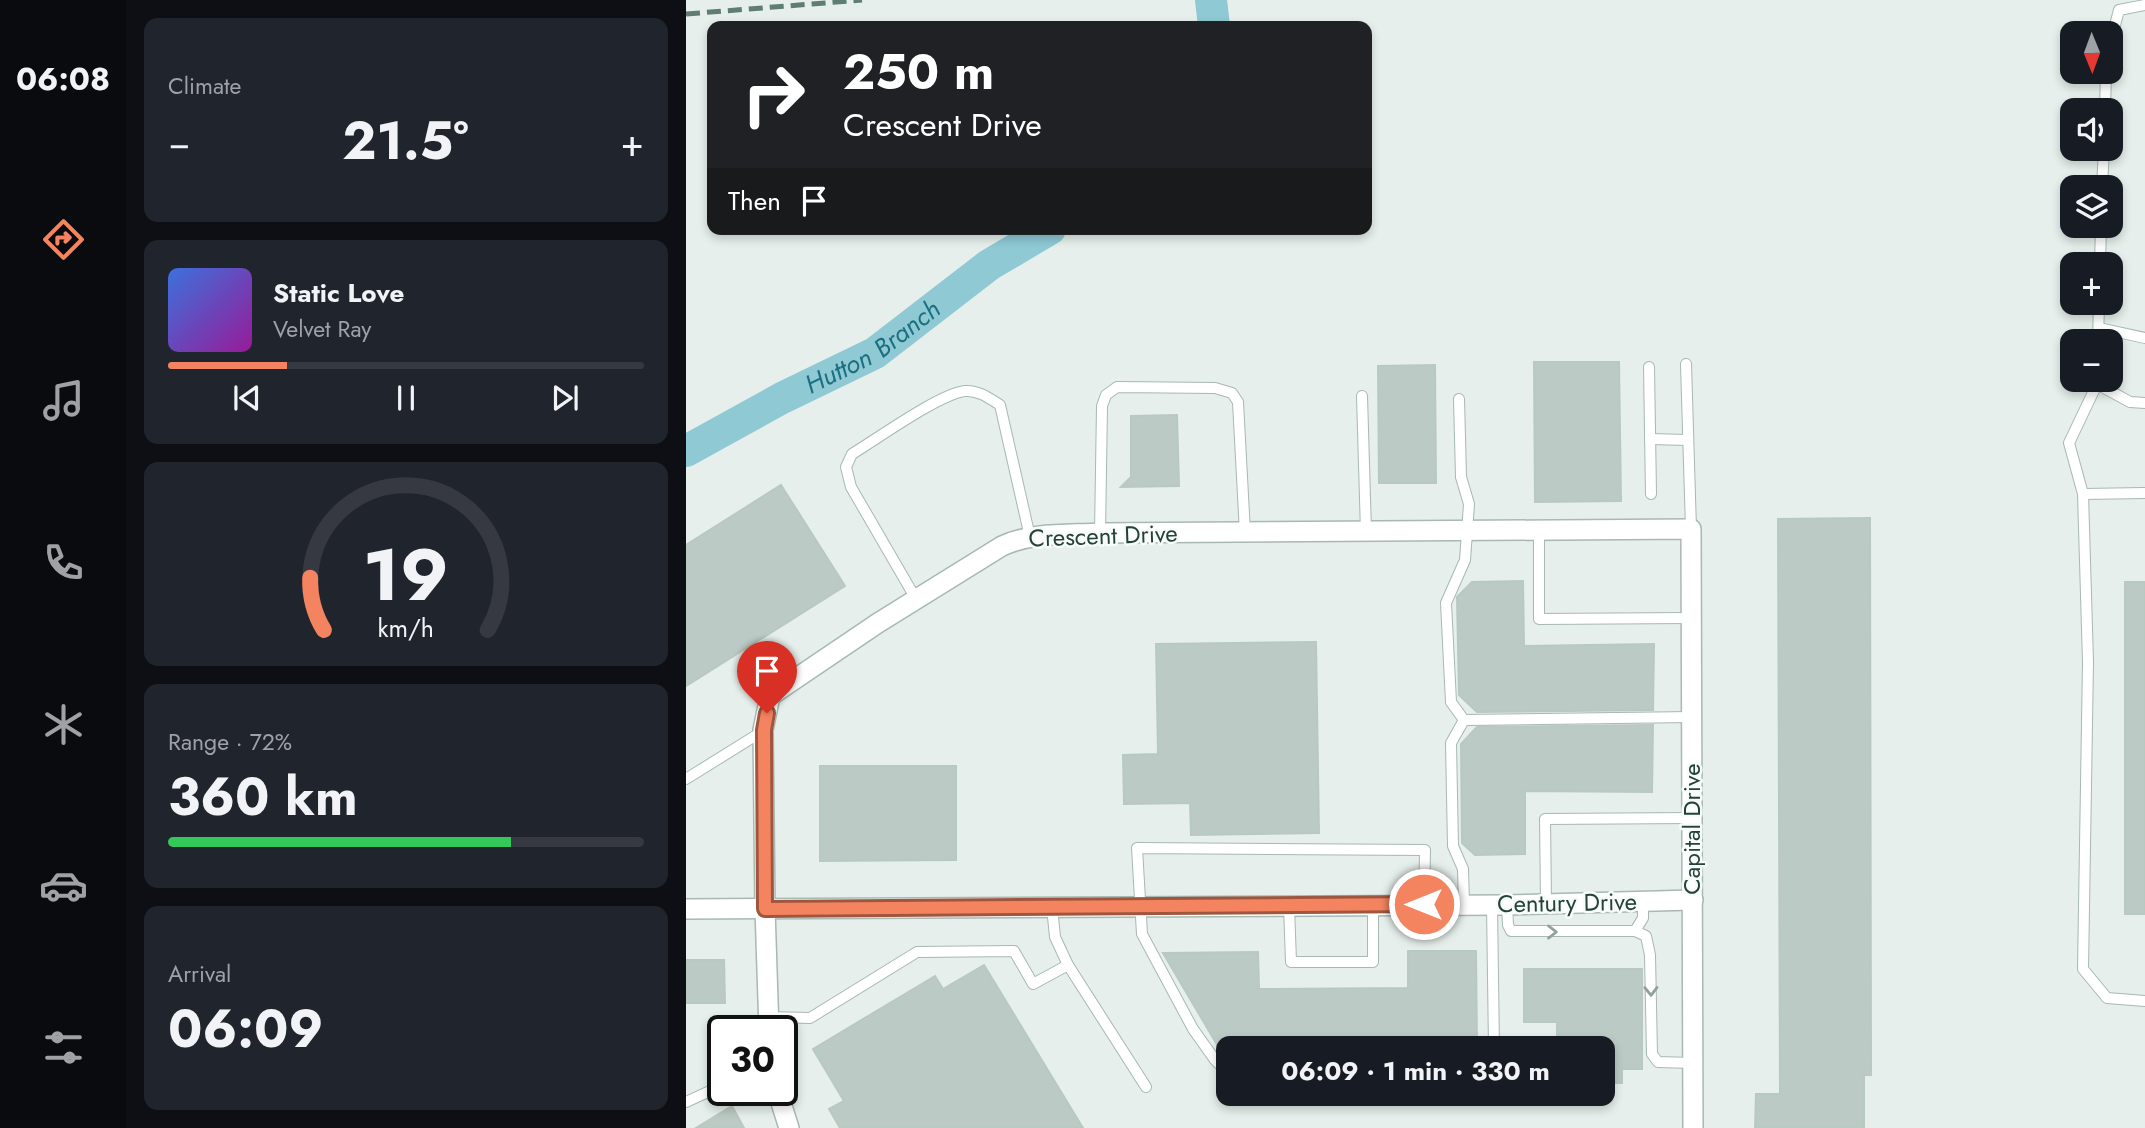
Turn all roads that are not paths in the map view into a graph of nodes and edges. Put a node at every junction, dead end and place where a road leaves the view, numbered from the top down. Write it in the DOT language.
graph roads {
  1 [pos="2145,5"];
  2 [pos="2116,21"];
  3 [pos="2099,315"];
  4 [pos="2099,328"];
  5 [pos="2145,338"];
  6 [pos="1686,364"];
  7 [pos="1649,367"];
  8 [pos="2092,392"];
  9 [pos="2114,392"];
  10 [pos="1362,396"];
  11 [pos="1459,399"];
  12 [pos="2145,403"];
  13 [pos="1650,439"];
  14 [pos="1688,440"];
  15 [pos="1651,494"];
  16 [pos="2084,494"];
  17 [pos="2145,494"];
  18 [pos="1691,530"];
  19 [pos="1366,532"];
  20 [pos="1467,532"];
  21 [pos="1539,532"];
  22 [pos="1100,533"];
  23 [pos="1245,533"];
  24 [pos="1030,537"];
  25 [pos="916,599"];
  26 [pos="1691,618"];
  27 [pos="1692,717"];
  28 [pos="1464,720"];
  29 [pos="764,730"];
  30 [pos="686,779"];
  31 [pos="1692,818"];
  32 [pos="1693,900"];
  33 [pos="1643,902"];
  34 [pos="1546,903"];
  35 [pos="1424,904"];
  36 [pos="1464,904"];
  37 [pos="1500,904"];
  38 [pos="1374,905"];
  39 [pos="1139,906"];
  40 [pos="1289,906"];
  41 [pos="1052,907"];
  42 [pos="686,909"];
  43 [pos="765,909"];
  44 [pos="1635,931"];
  45 [pos="1068,965"];
  46 [pos="2145,1000"];
  47 [pos="768,1015"];
  48 [pos="798,1020"];
  49 [pos="1494,1036"];
  50 [pos="1216,1061"];
  51 [pos="1693,1063"];
  52 [pos="1146,1087"];
  53 [pos="707,1093"];
  54 [pos="686,1103"];
  55 [pos="782,1106"];
  56 [pos="789,1128"];
  57 [pos="1693,1128"];
  1 -- 2 [label="lane"];
  3 -- 4 [label="lane"];
  4 -- 5 [label="lane"];
  6 -- 14 [label="lane"];
  7 -- 13 [label="lane"];
  8 -- 16 [label="lane"];
  9 -- 12 [label="lane"];
  10 -- 19 [label="lane"];
  11 -- 20 [label="lane"];
  13 -- 14 [label="lane"];
  13 -- 15 [label="lane"];
  14 -- 18 [label="lane"];
  16 -- 17 [label="lane"];
  16 -- 46 [label="lane"];
  18 -- 21 [label="street, Crescent Drive"];
  18 -- 26 [label="street, Capital Drive"];
  19 -- 20 [label="street, Crescent Drive"];
  19 -- 23 [label="street, Crescent Drive"];
  20 -- 21 [label="street, Crescent Drive"];
  20 -- 28 [label="lane"];
  21 -- 26 [label="lane"];
  22 -- 23 [label="street, Crescent Drive"];
  22 -- 23 [label="lane"];
  22 -- 24 [label="street, Crescent Drive"];
  24 -- 25 [label="street, Crescent Drive"];
  24 -- 25 [label="lane"];
  25 -- 29 [label="street, Crescent Drive"];
  26 -- 27 [label="street, Capital Drive"];
  27 -- 28 [label="lane"];
  27 -- 31 [label="street, Capital Drive"];
  28 -- 36 [label="lane"];
  29 -- 30 [label="lane"];
  29 -- 43 [label="street, Crescent Drive"];
  31 -- 32 [label="street, Capital Drive"];
  31 -- 34 [label="lane"];
  32 -- 33 [label="street, Century Drive"];
  32 -- 51 [label="street, Capital Drive"];
  33 -- 34 [label="street, Century Drive"];
  33 -- 44 [label="lane"];
  34 -- 37 [label="street, Century Drive"];
  35 -- 36 [label="street, Century Drive"];
  35 -- 38 [label="street, Century Drive"];
  35 -- 39 [label="lane"];
  36 -- 37 [label="street, Century Drive"];
  37 -- 44 [label="lane, one-way"];
  37 -- 49 [label="lane"];
  38 -- 40 [label="street, Century Drive"];
  38 -- 40 [label="lane"];
  39 -- 40 [label="street, Century Drive"];
  39 -- 41 [label="street, Century Drive"];
  39 -- 50 [label="lane"];
  41 -- 43 [label="street, Century Drive"];
  41 -- 45 [label="lane"];
  42 -- 43 [label="street, Century Drive"];
  43 -- 47 [label="street, Crescent Drive"];
  44 -- 51 [label="lane, one-way"];
  45 -- 48 [label="lane"];
  45 -- 52 [label="lane"];
  51 -- 57 [label="street, Capital Drive"];
  53 -- 54 [label="lane"];
  55 -- 56 [label="street"];
}
